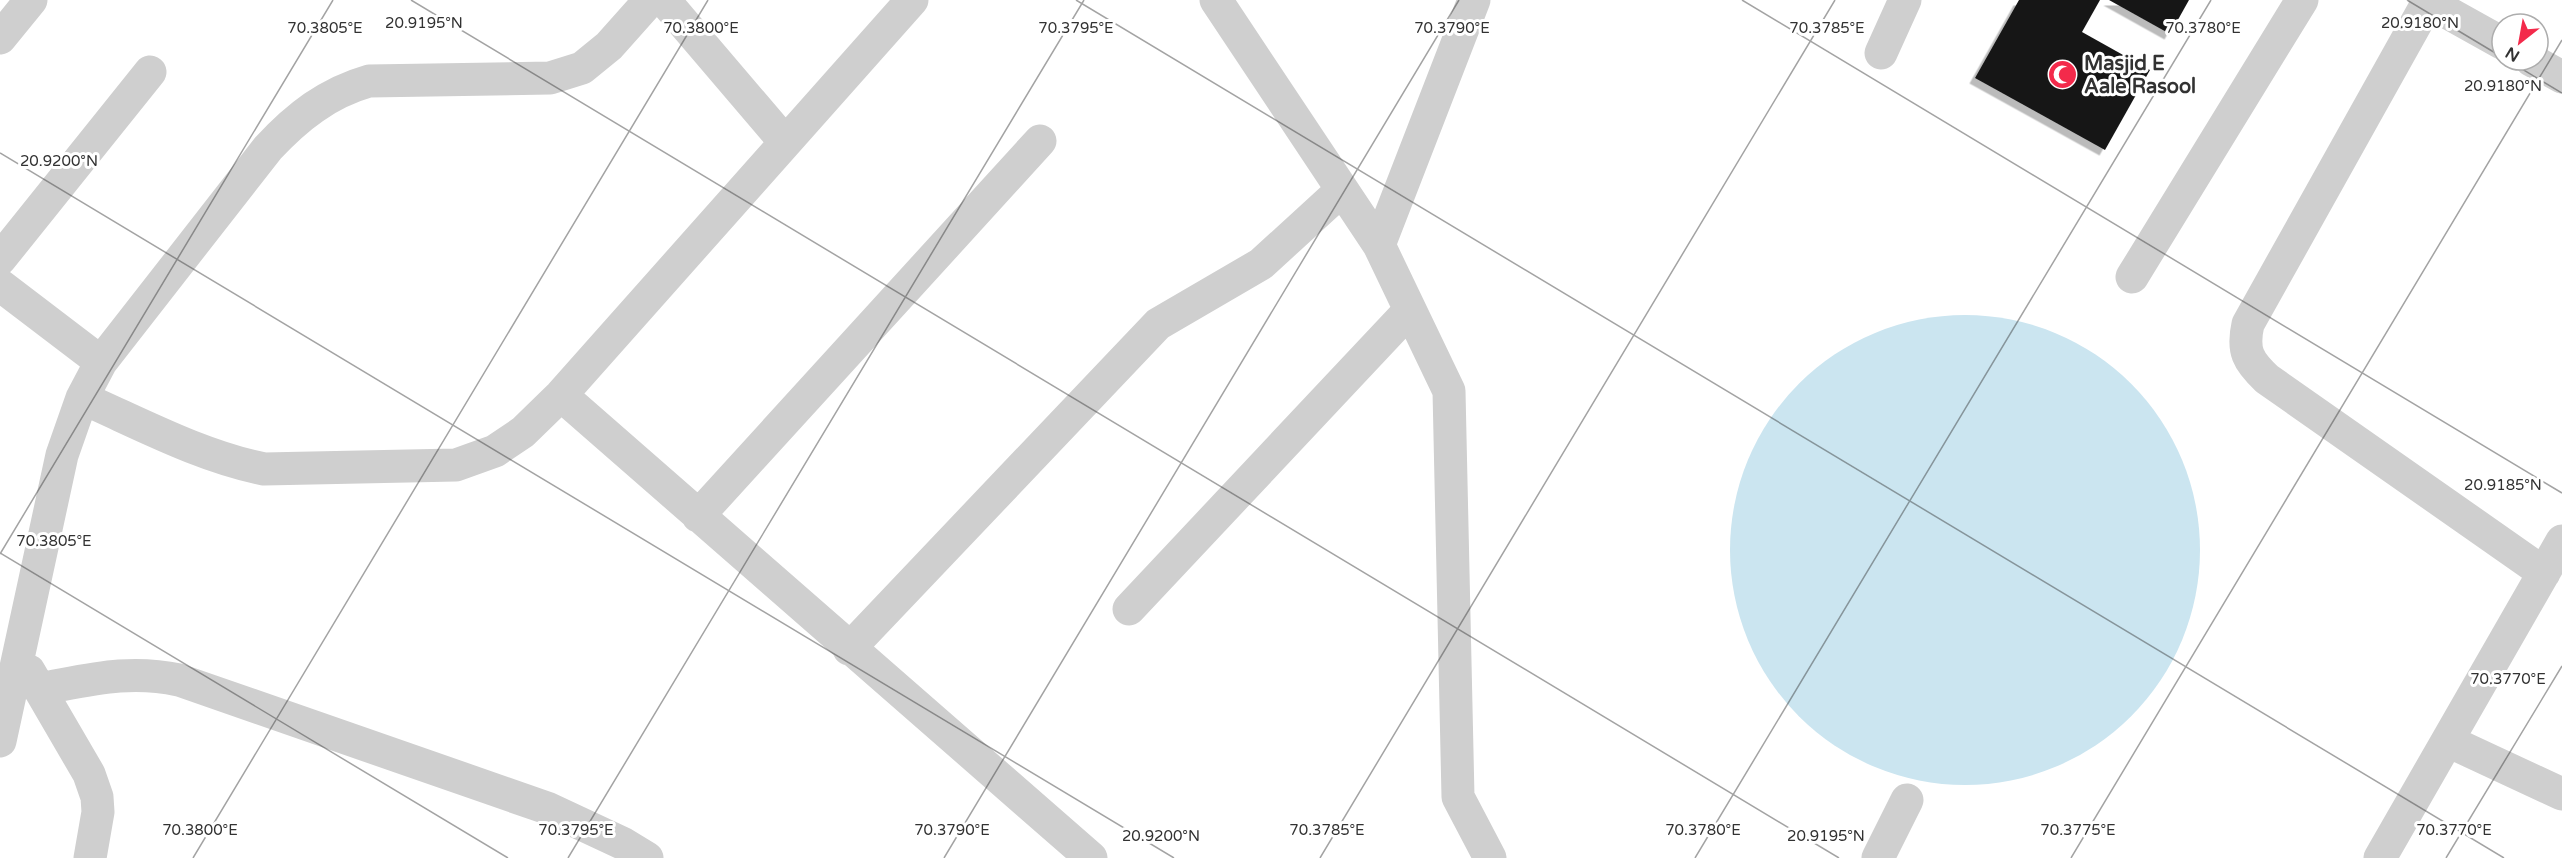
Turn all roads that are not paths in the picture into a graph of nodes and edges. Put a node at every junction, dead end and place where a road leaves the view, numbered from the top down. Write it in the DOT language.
graph roads {
  1 [pos="31,0"];
  2 [pos="650,0"];
  3 [pos="664,0"];
  4 [pos="912,0"];
  5 [pos="1216,0"];
  6 [pos="1474,0"];
  7 [pos="1905,0"];
  8 [pos="2302,0"];
  9 [pos="2427,1"];
  10 [pos="2490,36"];
  11 [pos="0,38"];
  12 [pos="1881,53"];
  13 [pos="150,72"];
  14 [pos="1040,141"];
  15 [pos="785,142"];
  16 [pos="1342,190"];
  17 [pos="1378,245"];
  18 [pos="0,259"];
  19 [pos="2132,277"];
  20 [pos="0,285"];
  21 [pos="1410,310"];
  22 [pos="101,362"];
  23 [pos="561,395"];
  24 [pos="82,398"];
  25 [pos="698,516"];
  26 [pos="2562,541"];
  27 [pos="2544,573"];
  28 [pos="1129,609"];
  29 [pos="849,649"];
  30 [pos="18,653"];
  31 [pos="39,689"];
  32 [pos="0,741"];
  33 [pos="2448,741"];
  34 [pos="2562,794"];
  35 [pos="1907,800"];
  36 [pos="90,858"];
  37 [pos="647,858"];
  38 [pos="1091,858"];
  39 [pos="1490,858"];
  40 [pos="1878,858"];
  41 [pos="2380,858"];
  1 -- 11 [label="street"];
  2 -- 22 [label="street"];
  3 -- 15 [label="street"];
  4 -- 15 [label="street"];
  5 -- 16 [label="street"];
  6 -- 17 [label="street"];
  7 -- 12 [label="street"];
  8 -- 19 [label="street"];
  9 -- 10 [label="street"];
  9 -- 27 [label="street"];
  13 -- 18 [label="street"];
  14 -- 25 [label="street"];
  15 -- 23 [label="street"];
  16 -- 17 [label="street"];
  16 -- 29 [label="street"];
  17 -- 21 [label="street"];
  20 -- 22 [label="street"];
  21 -- 28 [label="street"];
  21 -- 39 [label="street"];
  22 -- 24 [label="street"];
  23 -- 24 [label="street"];
  23 -- 25 [label="street"];
  24 -- 30 [label="street"];
  25 -- 29 [label="street"];
  26 -- 27 [label="street"];
  27 -- 33 [label="street"];
  29 -- 38 [label="street"];
  30 -- 31 [label="street"];
  30 -- 32 [label="street"];
  31 -- 36 [label="street"];
  31 -- 37 [label="street"];
  33 -- 34 [label="street"];
  33 -- 41 [label="street"];
  35 -- 40 [label="street"];
}
